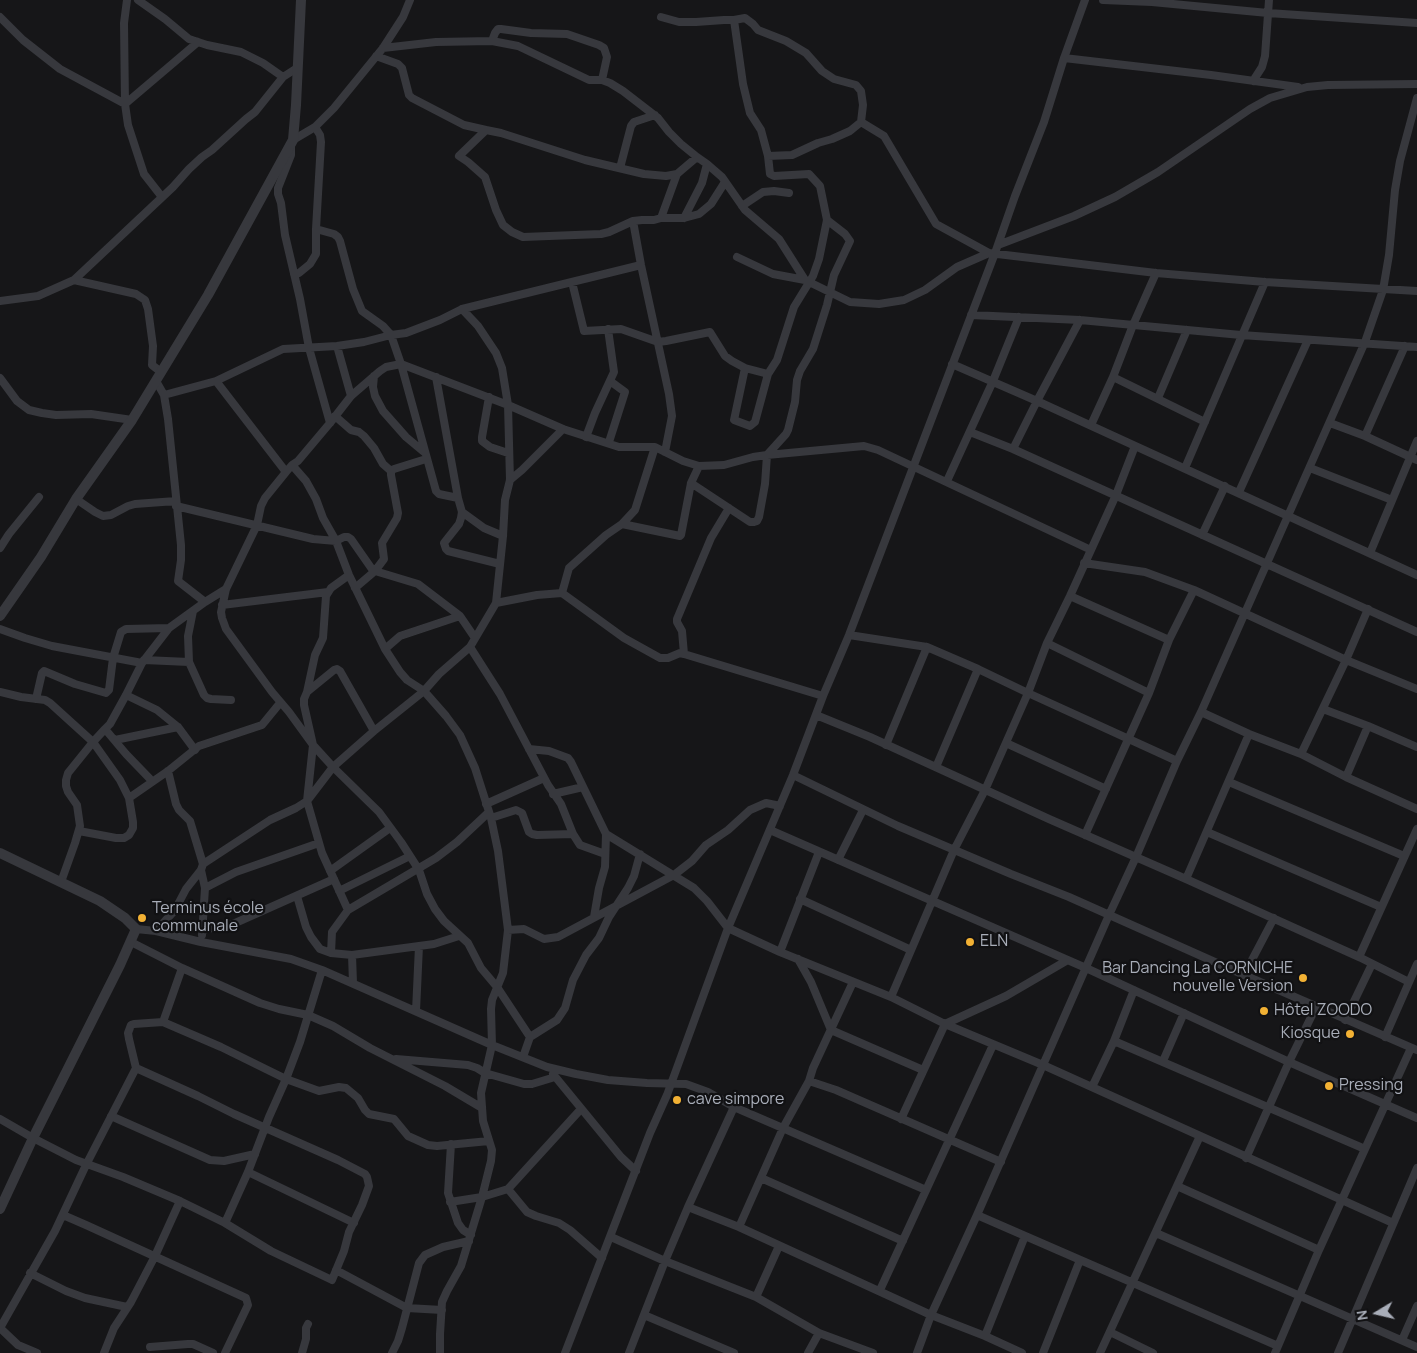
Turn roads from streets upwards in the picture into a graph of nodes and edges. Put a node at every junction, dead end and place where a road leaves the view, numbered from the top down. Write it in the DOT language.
graph roads {
  1 [pos="127,0"];
  2 [pos="138,0"];
  3 [pos="301,0"];
  4 [pos="404,0"];
  5 [pos="410,0"];
  6 [pos="1086,0"];
  7 [pos="1103,0"];
  8 [pos="1269,0"];
  9 [pos="1152,1"];
  10 [pos="1268,13"];
  11 [pos="0,17"];
  12 [pos="403,17"];
  13 [pos="661,17"];
  14 [pos="734,20"];
  15 [pos="1417,22"];
  16 [pos="492,41"];
  17 [pos="198,42"];
  18 [pos="383,48"];
  19 [pos="376,56"];
  20 [pos="1064,58"];
  21 [pos="297,68"];
  22 [pos="284,77"];
  23 [pos="602,80"];
  24 [pos="1253,81"];
  25 [pos="1417,84"];
  26 [pos="1302,88"];
  27 [pos="1417,98"];
  28 [pos="125,104"];
  29 [pos="655,115"];
  30 [pos="861,122"];
  31 [pos="315,127"];
  32 [pos="486,130"];
  33 [pos="292,143"];
  34 [pos="768,156"];
  35 [pos="697,157"];
  36 [pos="707,164"];
  37 [pos="620,168"];
  38 [pos="676,174"];
  39 [pos="725,182"];
  40 [pos="789,193"];
  41 [pos="162,197"];
  42 [pos="742,206"];
  43 [pos="660,218"];
  44 [pos="684,218"];
  45 [pos="827,220"];
  46 [pos="633,221"];
  47 [pos="316,229"];
  48 [pos="994,250"];
  49 [pos="737,257"];
  50 [pos="641,266"];
  51 [pos="1156,273"];
  52 [pos="294,274"];
  53 [pos="74,280"];
  54 [pos="807,281"];
  55 [pos="572,282"];
  56 [pos="1265,282"];
  57 [pos="1383,290"];
  58 [pos="830,292"];
  59 [pos="1417,292"];
  60 [pos="0,301"];
  61 [pos="462,309"];
  62 [pos="971,315"];
  63 [pos="1020,317"];
  64 [pos="1080,320"];
  65 [pos="1133,325"];
  66 [pos="608,329"];
  67 [pos="1187,330"];
  68 [pos="391,335"];
  69 [pos="1241,335"];
  70 [pos="1308,340"];
  71 [pos="658,342"];
  72 [pos="1365,342"];
  73 [pos="337,346"];
  74 [pos="1406,346"];
  75 [pos="1417,347"];
  76 [pos="309,348"];
  77 [pos="401,364"];
  78 [pos="952,364"];
  79 [pos="745,368"];
  80 [pos="768,374"];
  81 [pos="158,376"];
  82 [pos="374,376"];
  83 [pos="436,377"];
  84 [pos="1113,377"];
  85 [pos="0,378"];
  86 [pos="216,380"];
  87 [pos="610,381"];
  88 [pos="992,381"];
  89 [pos="164,395"];
  90 [pos="351,396"];
  91 [pos="489,397"];
  92 [pos="1158,398"];
  93 [pos="1037,401"];
  94 [pos="508,405"];
  95 [pos="332,419"];
  96 [pos="132,420"];
  97 [pos="1205,422"];
  98 [pos="1330,423"];
  99 [pos="1091,425"];
  100 [pos="563,429"];
  101 [pos="970,432"];
  102 [pos="586,436"];
  103 [pos="1366,436"];
  104 [pos="1417,441"];
  105 [pos="608,442"];
  106 [pos="1135,446"];
  107 [pos="655,447"];
  108 [pos="1013,449"];
  109 [pos="665,452"];
  110 [pos="508,453"];
  111 [pos="425,455"];
  112 [pos="767,455"];
  113 [pos="1413,458"];
  114 [pos="292,465"];
  115 [pos="699,466"];
  116 [pos="913,467"];
  117 [pos="1185,468"];
  118 [pos="1310,468"];
  119 [pos="286,472"];
  120 [pos="391,472"];
  121 [pos="510,480"];
  122 [pos="947,481"];
  123 [pos="691,482"];
  124 [pos="1225,486"];
  125 [pos="1239,492"];
  126 [pos="1116,495"];
  127 [pos="39,497"];
  128 [pos="76,498"];
  129 [pos="458,498"];
  130 [pos="1392,500"];
  131 [pos="176,503"];
  132 [pos="729,508"];
  133 [pos="462,512"];
  134 [pos="1289,515"];
  135 [pos="622,524"];
  136 [pos="257,525"];
  137 [pos="1202,535"];
  138 [pos="503,536"];
  139 [pos="336,541"];
  140 [pos="0,548"];
  141 [pos="1091,550"];
  142 [pos="1370,553"];
  143 [pos="1084,563"];
  144 [pos="500,564"];
  145 [pos="1267,565"];
  146 [pos="374,572"];
  147 [pos="1417,574"];
  148 [pos="348,575"];
  149 [pos="355,588"];
  150 [pos="226,589"];
  151 [pos="1194,590"];
  152 [pos="328,592"];
  153 [pos="562,593"];
  154 [pos="1070,596"];
  155 [pos="205,602"];
  156 [pos="496,603"];
  157 [pos="222,605"];
  158 [pos="1368,610"];
  159 [pos="193,611"];
  160 [pos="1245,614"];
  161 [pos="0,616"];
  162 [pos="460,616"];
  163 [pos="169,628"];
  164 [pos="0,629"];
  165 [pos="1417,632"];
  166 [pos="849,635"];
  167 [pos="475,638"];
  168 [pos="1169,640"];
  169 [pos="1047,643"];
  170 [pos="470,647"];
  171 [pos="927,647"];
  172 [pos="385,649"];
  173 [pos="684,654"];
  174 [pos="112,658"];
  175 [pos="1346,660"];
  176 [pos="143,662"];
  177 [pos="189,662"];
  178 [pos="978,669"];
  179 [pos="1417,689"];
  180 [pos="424,690"];
  181 [pos="0,692"];
  182 [pos="307,692"];
  183 [pos="1028,693"];
  184 [pos="1149,693"];
  185 [pos="126,695"];
  186 [pos="823,696"];
  187 [pos="36,699"];
  188 [pos="231,700"];
  189 [pos="280,703"];
  190 [pos="1323,709"];
  191 [pos="1201,712"];
  192 [pos="816,715"];
  193 [pos="1368,726"];
  194 [pos="178,727"];
  195 [pos="105,729"];
  196 [pos="374,731"];
  197 [pos="1249,734"];
  198 [pos="1129,739"];
  199 [pos="115,740"];
  200 [pos="93,742"];
  201 [pos="1006,743"];
  202 [pos="313,745"];
  203 [pos="886,745"];
  204 [pos="1417,747"];
  205 [pos="530,749"];
  206 [pos="195,750"];
  207 [pos="1301,754"];
  208 [pos="1177,761"];
  209 [pos="333,767"];
  210 [pos="936,767"];
  211 [pos="168,771"];
  212 [pos="794,775"];
  213 [pos="1346,777"];
  214 [pos="544,778"];
  215 [pos="152,780"];
  216 [pos="1229,782"];
  217 [pos="583,787"];
  218 [pos="1106,789"];
  219 [pos="984,790"];
  220 [pos="553,794"];
  221 [pos="129,798"];
  222 [pos="307,802"];
  223 [pos="780,806"];
  224 [pos="1417,809"];
  225 [pos="863,810"];
  226 [pos="489,811"];
  227 [pos="390,828"];
  228 [pos="1417,829"];
  229 [pos="770,830"];
  230 [pos="79,831"];
  231 [pos="1207,832"];
  232 [pos="573,834"];
  233 [pos="606,834"];
  234 [pos="1085,835"];
  235 [pos="319,842"];
  236 [pos="954,850"];
  237 [pos="819,852"];
  238 [pos="0,853"];
  239 [pos="606,854"];
  240 [pos="640,854"];
  241 [pos="410,856"];
  242 [pos="1404,856"];
  243 [pos="1136,857"];
  244 [pos="838,860"];
  245 [pos="202,866"];
  246 [pos="419,870"];
  247 [pos="330,871"];
  248 [pos="674,875"];
  249 [pos="334,879"];
  250 [pos="1186,879"];
  251 [pos="61,882"];
  252 [pos="205,888"];
  253 [pos="339,891"];
  254 [pos="297,896"];
  255 [pos="800,899"];
  256 [pos="932,902"];
  257 [pos="616,906"];
  258 [pos="1381,907"];
  259 [pos="348,910"];
  260 [pos="1109,915"];
  261 [pos="594,917"];
  262 [pos="1274,918"];
  263 [pos="728,928"];
  264 [pos="136,929"];
  265 [pos="202,930"];
  266 [pos="508,930"];
  267 [pos="156,931"];
  268 [pos="459,936"];
  269 [pos="131,942"];
  270 [pos="201,942"];
  271 [pos="419,946"];
  272 [pos="911,950"];
  273 [pos="780,952"];
  274 [pos="331,953"];
  275 [pos="352,955"];
  276 [pos="1359,957"];
  277 [pos="798,959"];
  278 [pos="1066,960"];
  279 [pos="1372,964"];
  280 [pos="1417,964"];
  281 [pos="182,968"];
  282 [pos="1086,968"];
  283 [pos="322,970"];
  284 [pos="1244,975"];
  285 [pos="853,982"];
  286 [pos="1409,982"];
  287 [pos="353,983"];
  288 [pos="497,986"];
  289 [pos="1134,990"];
  290 [pos="891,997"];
  291 [pos="1316,1007"];
  292 [pos="416,1011"];
  293 [pos="1184,1013"];
  294 [pos="308,1015"];
  295 [pos="1345,1020"];
  296 [pos="163,1022"];
  297 [pos="945,1024"];
  298 [pos="831,1030"];
  299 [pos="530,1037"];
  300 [pos="1385,1037"];
  301 [pos="1114,1041"];
  302 [pos="492,1045"];
  303 [pos="993,1045"];
  304 [pos="1414,1049"];
  305 [pos="523,1057"];
  306 [pos="391,1059"];
  307 [pos="1163,1061"];
  308 [pos="1289,1062"];
  309 [pos="1043,1066"];
  310 [pos="547,1067"];
  311 [pos="136,1068"];
  312 [pos="923,1070"];
  313 [pos="485,1073"];
  314 [pos="555,1077"];
  315 [pos="286,1079"];
  316 [pos="809,1081"];
  317 [pos="671,1083"];
  318 [pos="1092,1087"];
  319 [pos="1385,1105"];
  320 [pos="734,1107"];
  321 [pos="482,1108"];
  322 [pos="1268,1108"];
  323 [pos="581,1109"];
  324 [pos="111,1116"];
  325 [pos="1417,1118"];
  326 [pos="0,1119"];
  327 [pos="901,1119"];
  328 [pos="265,1127"];
  329 [pos="783,1128"];
  330 [pos="1200,1136"];
  331 [pos="33,1138"];
  332 [pos="949,1140"];
  333 [pos="489,1141"];
  334 [pos="451,1144"];
  335 [pos="1364,1149"];
  336 [pos="254,1154"];
  337 [pos="1246,1158"];
  338 [pos="1001,1162"];
  339 [pos="86,1165"];
  340 [pos="1417,1168"];
  341 [pos="248,1172"];
  342 [pos="636,1172"];
  343 [pos="761,1178"];
  344 [pos="1177,1186"];
  345 [pos="508,1189"];
  346 [pos="926,1190"];
  347 [pos="482,1197"];
  348 [pos="1342,1200"];
  349 [pos="180,1201"];
  350 [pos="450,1202"];
  351 [pos="1,1207"];
  352 [pos="688,1207"];
  353 [pos="63,1215"];
  354 [pos="977,1215"];
  355 [pos="225,1223"];
  356 [pos="354,1223"];
  357 [pos="1393,1223"];
  358 [pos="739,1227"];
  359 [pos="1156,1233"];
  360 [pos="1025,1236"];
  361 [pos="611,1237"];
  362 [pos="470,1238"];
  363 [pos="902,1241"];
  364 [pos="779,1246"];
  365 [pos="1319,1250"];
  366 [pos="155,1256"];
  367 [pos="602,1258"];
  368 [pos="1080,1260"];
  369 [pos="665,1261"];
  370 [pos="336,1270"];
  371 [pos="30,1273"];
  372 [pos="1133,1283"];
  373 [pos="880,1290"];
  374 [pos="1300,1296"];
  375 [pos="756,1297"];
  376 [pos="1417,1306"];
  377 [pos="127,1307"];
  378 [pos="407,1308"];
  379 [pos="442,1310"];
  380 [pos="931,1314"];
  381 [pos="644,1315"];
  382 [pos="1353,1319"];
  383 [pos="308,1324"];
  384 [pos="0,1328"];
  385 [pos="1110,1332"];
  386 [pos="819,1333"];
  387 [pos="985,1336"];
  388 [pos="1402,1340"];
  389 [pos="1417,1347"];
  390 [pos="150,1348"];
  391 [pos="1276,1349"];
  392 [pos="37,1353"];
  393 [pos="104,1353"];
  394 [pos="213,1353"];
  395 [pos="225,1353"];
  396 [pos="302,1353"];
  397 [pos="392,1353"];
  398 [pos="440,1353"];
  399 [pos="565,1353"];
  400 [pos="629,1353"];
  401 [pos="734,1353"];
  402 [pos="808,1353"];
  403 [pos="874,1353"];
  404 [pos="917,1353"];
  405 [pos="1022,1353"];
  406 [pos="1043,1353"];
  407 [pos="1100,1353"];
  408 [pos="1153,1353"];
  409 [pos="1338,1353"];
  1 -- 28 [label="street"];
  2 -- 17 [label="street"];
  3 -- 21 [label="street"];
  4 -- 12 [label="street"];
  5 -- 12 [label="street"];
  6 -- 20 [label="street"];
  7 -- 9 [label="street"];
  8 -- 10 [label="street"];
  9 -- 10 [label="street"];
  10 -- 15 [label="street"];
  10 -- 24 [label="street"];
  11 -- 28 [label="street"];
  12 -- 18 [label="street"];
  13 -- 14 [label="street"];
  14 -- 30 [label="street"];
  14 -- 34 [label="street"];
  16 -- 18 [label="street"];
  16 -- 23 [label="street"];
  16 -- 23 [label="street"];
  17 -- 22 [label="street"];
  17 -- 28 [label="street"];
  18 -- 19 [label="street"];
  19 -- 31 [label="street"];
  19 -- 32 [label="street"];
  20 -- 24 [label="street"];
  20 -- 48 [label="street"];
  21 -- 22 [label="street"];
  21 -- 33 [label="street"];
  22 -- 41 [label="street"];
  23 -- 29 [label="street"];
  24 -- 26 [label="street"];
  25 -- 26 [label="street"];
  26 -- 48 [label="street"];
  27 -- 57 [label="street"];
  28 -- 41 [label="street"];
  29 -- 35 [label="street"];
  29 -- 37 [label="street"];
  30 -- 34 [label="street"];
  30 -- 48 [label="street"];
  31 -- 33 [label="street"];
  31 -- 47 [label="street"];
  32 -- 37 [label="street"];
  32 -- 46 [label="street"];
  33 -- 52 [label="street"];
  33 -- 81 [label="street"];
  34 -- 45 [label="street"];
  35 -- 36 [label="street"];
  35 -- 38 [label="street"];
  36 -- 39 [label="street"];
  36 -- 44 [label="street"];
  37 -- 38 [label="street"];
  38 -- 43 [label="street"];
  39 -- 42 [label="street"];
  39 -- 44 [label="street"];
  40 -- 42 [label="street"];
  41 -- 53 [label="street"];
  42 -- 54 [label="street"];
  43 -- 44 [label="street"];
  43 -- 46 [label="street"];
  45 -- 54 [label="street"];
  45 -- 58 [label="street"];
  46 -- 50 [label="street"];
  47 -- 52 [label="street"];
  47 -- 68 [label="street"];
  48 -- 51 [label="street"];
  48 -- 58 [label="street"];
  48 -- 62 [label="street"];
  49 -- 54 [label="street"];
  50 -- 55 [label="street"];
  50 -- 71 [label="street"];
  51 -- 56 [label="street"];
  51 -- 65 [label="street"];
  52 -- 76 [label="street"];
  53 -- 60 [label="street"];
  53 -- 81 [label="street"];
  54 -- 58 [label="street"];
  54 -- 80 [label="street"];
  55 -- 61 [label="street"];
  55 -- 66 [label="street"];
  56 -- 57 [label="street"];
  56 -- 69 [label="street"];
  57 -- 59 [label="street"];
  57 -- 72 [label="street"];
  58 -- 112 [label="street"];
  61 -- 68 [label="street"];
  61 -- 94 [label="street"];
  62 -- 63 [label="street"];
  62 -- 78 [label="street"];
  63 -- 64 [label="street"];
  63 -- 88 [label="street"];
  64 -- 65 [label="street"];
  64 -- 93 [label="street"];
  65 -- 67 [label="street"];
  65 -- 84 [label="street"];
  66 -- 71 [label="street"];
  66 -- 87 [label="street"];
  67 -- 69 [label="street"];
  67 -- 92 [label="street"];
  68 -- 73 [label="street"];
  68 -- 77 [label="street"];
  69 -- 70 [label="street"];
  69 -- 97 [label="street"];
  70 -- 72 [label="street"];
  70 -- 125 [label="street"];
  71 -- 79 [label="street"];
  71 -- 109 [label="street"];
  72 -- 74 [label="street"];
  72 -- 98 [label="street"];
  73 -- 76 [label="street"];
  73 -- 90 [label="street"];
  74 -- 75 [label="street"];
  74 -- 103 [label="street"];
  76 -- 86 [label="street"];
  76 -- 95 [label="street"];
  77 -- 82 [label="street"];
  77 -- 83 [label="street"];
  77 -- 111 [label="street"];
  78 -- 88 [label="street"];
  78 -- 116 [label="street"];
  79 -- 80 [label="street"];
  79 -- 80 [label="street"];
  81 -- 89 [label="street"];
  81 -- 96 [label="street"];
  82 -- 90 [label="street"];
  82 -- 111 [label="street"];
  83 -- 91 [label="street"];
  83 -- 129 [label="street"];
  84 -- 92 [label="street"];
  84 -- 99 [label="street"];
  85 -- 96 [label="street"];
  86 -- 89 [label="street"];
  86 -- 119 [label="street"];
  87 -- 102 [label="street"];
  87 -- 105 [label="street"];
  88 -- 93 [label="street"];
  88 -- 101 [label="street"];
  89 -- 131 [label="street"];
  90 -- 95 [label="street"];
  91 -- 94 [label="street"];
  91 -- 110 [label="street"];
  92 -- 97 [label="street"];
  93 -- 99 [label="street"];
  93 -- 108 [label="street"];
  94 -- 100 [label="street"];
  94 -- 110 [label="street"];
  95 -- 114 [label="street"];
  95 -- 120 [label="street"];
  96 -- 128 [label="street"];
  97 -- 117 [label="street"];
  98 -- 103 [label="street"];
  98 -- 118 [label="street"];
  99 -- 106 [label="street"];
  100 -- 102 [label="street"];
  100 -- 121 [label="street"];
  101 -- 108 [label="street"];
  101 -- 122 [label="street"];
  102 -- 105 [label="street"];
  103 -- 113 [label="street"];
  104 -- 113 [label="street"];
  105 -- 107 [label="street"];
  106 -- 117 [label="street"];
  106 -- 126 [label="street"];
  107 -- 109 [label="street"];
  107 -- 135 [label="street"];
  108 -- 126 [label="street"];
  109 -- 115 [label="street"];
  110 -- 121 [label="street"];
  111 -- 120 [label="street"];
  111 -- 129 [label="street"];
  112 -- 115 [label="street"];
  112 -- 116 [label="street"];
  112 -- 132 [label="street"];
  113 -- 130 [label="street"];
  114 -- 119 [label="street"];
  114 -- 139 [label="street"];
  115 -- 123 [label="street"];
  116 -- 122 [label="street"];
  116 -- 166 [label="street"];
  117 -- 124 [label="street"];
  118 -- 130 [label="street"];
  118 -- 134 [label="street"];
  119 -- 136 [label="street"];
  120 -- 146 [label="street"];
  121 -- 138 [label="street"];
  122 -- 141 [label="street"];
  123 -- 132 [label="street"];
  123 -- 135 [label="street"];
  124 -- 125 [label="street"];
  124 -- 137 [label="street"];
  125 -- 134 [label="street"];
  126 -- 137 [label="street"];
  126 -- 141 [label="street"];
  127 -- 140 [label="street"];
  128 -- 131 [label="street"];
  128 -- 161 [label="street"];
  129 -- 133 [label="street"];
  130 -- 142 [label="street"];
  131 -- 136 [label="street"];
  131 -- 155 [label="street"];
  132 -- 173 [label="street"];
  133 -- 138 [label="street"];
  133 -- 144 [label="street"];
  134 -- 142 [label="street"];
  134 -- 145 [label="street"];
  135 -- 153 [label="street"];
  136 -- 139 [label="street"];
  136 -- 150 [label="street"];
  137 -- 145 [label="street"];
  138 -- 144 [label="street"];
  139 -- 146 [label="street"];
  139 -- 148 [label="street"];
  141 -- 143 [label="street"];
  142 -- 147 [label="street"];
  143 -- 151 [label="street"];
  143 -- 154 [label="street"];
  144 -- 156 [label="street"];
  145 -- 158 [label="street"];
  145 -- 160 [label="street"];
  146 -- 149 [label="street"];
  146 -- 162 [label="street"];
  148 -- 149 [label="street"];
  148 -- 152 [label="street"];
  149 -- 172 [label="street"];
  150 -- 155 [label="street"];
  150 -- 157 [label="street"];
  151 -- 160 [label="street"];
  151 -- 168 [label="street"];
  152 -- 157 [label="street"];
  152 -- 182 [label="street"];
  153 -- 156 [label="street"];
  153 -- 173 [label="street"];
  154 -- 168 [label="street"];
  154 -- 169 [label="street"];
  155 -- 159 [label="street"];
  156 -- 167 [label="street"];
  157 -- 189 [label="street"];
  158 -- 165 [label="street"];
  158 -- 175 [label="street"];
  159 -- 163 [label="street"];
  159 -- 177 [label="street"];
  160 -- 175 [label="street"];
  160 -- 191 [label="street"];
  162 -- 167 [label="street"];
  162 -- 172 [label="street"];
  163 -- 174 [label="street"];
  163 -- 176 [label="street"];
  164 -- 174 [label="street"];
  166 -- 171 [label="street"];
  166 -- 186 [label="street"];
  167 -- 170 [label="street"];
  168 -- 184 [label="street"];
  169 -- 183 [label="street"];
  169 -- 184 [label="street"];
  170 -- 180 [label="street"];
  170 -- 205 [label="street"];
  171 -- 178 [label="street"];
  171 -- 203 [label="street"];
  172 -- 180 [label="street"];
  173 -- 186 [label="street"];
  174 -- 176 [label="street"];
  174 -- 187 [label="street"];
  175 -- 179 [label="street"];
  175 -- 190 [label="street"];
  176 -- 177 [label="street"];
  176 -- 185 [label="street"];
  177 -- 188 [label="street"];
  178 -- 183 [label="street"];
  178 -- 210 [label="street"];
  180 -- 196 [label="street"];
  180 -- 226 [label="street"];
  181 -- 187 [label="street"];
  182 -- 196 [label="street"];
  182 -- 202 [label="street"];
  183 -- 198 [label="street"];
  183 -- 201 [label="street"];
  184 -- 198 [label="street"];
  185 -- 194 [label="street"];
  185 -- 195 [label="street"];
  186 -- 192 [label="street"];
  187 -- 200 [label="street"];
  189 -- 202 [label="street"];
  189 -- 206 [label="street"];
  190 -- 193 [label="street"];
  190 -- 207 [label="street"];
  191 -- 197 [label="street"];
  191 -- 208 [label="street"];
  192 -- 203 [label="street"];
  192 -- 212 [label="street"];
  193 -- 204 [label="street"];
  193 -- 213 [label="street"];
  194 -- 199 [label="street"];
  194 -- 206 [label="street"];
  195 -- 199 [label="street"];
  195 -- 200 [label="street"];
  196 -- 209 [label="street"];
  197 -- 207 [label="street"];
  197 -- 216 [label="street"];
  198 -- 208 [label="street"];
  198 -- 218 [label="street"];
  199 -- 215 [label="street"];
  200 -- 221 [label="street"];
  200 -- 230 [label="street"];
  201 -- 218 [label="street"];
  201 -- 219 [label="street"];
  202 -- 209 [label="street"];
  202 -- 222 [label="street"];
  203 -- 210 [label="street"];
  205 -- 214 [label="street"];
  205 -- 217 [label="street"];
  206 -- 211 [label="street"];
  207 -- 213 [label="street"];
  208 -- 243 [label="street"];
  209 -- 222 [label="street"];
  209 -- 227 [label="street"];
  210 -- 219 [label="street"];
  211 -- 215 [label="street"];
  211 -- 245 [label="street"];
  212 -- 223 [label="street"];
  212 -- 225 [label="street"];
  213 -- 224 [label="street"];
  214 -- 220 [label="street"];
  214 -- 226 [label="street"];
  215 -- 221 [label="street"];
  216 -- 231 [label="street"];
  216 -- 242 [label="street"];
  217 -- 220 [label="street"];
  217 -- 233 [label="street"];
  218 -- 234 [label="street"];
  219 -- 234 [label="street"];
  219 -- 236 [label="street"];
  220 -- 232 [label="street"];
  221 -- 230 [label="street"];
  222 -- 235 [label="street"];
  222 -- 245 [label="street"];
  223 -- 229 [label="street"];
  223 -- 248 [label="street"];
  225 -- 236 [label="street"];
  225 -- 244 [label="street"];
  226 -- 232 [label="street"];
  226 -- 246 [label="street"];
  226 -- 266 [label="street"];
  227 -- 241 [label="street"];
  227 -- 247 [label="street"];
  228 -- 242 [label="street"];
  229 -- 237 [label="street"];
  229 -- 263 [label="street"];
  230 -- 251 [label="street"];
  231 -- 250 [label="street"];
  231 -- 258 [label="street"];
  232 -- 239 [label="street"];
  233 -- 239 [label="street"];
  233 -- 240 [label="street"];
  234 -- 243 [label="street"];
  235 -- 247 [label="street"];
  235 -- 252 [label="street"];
  236 -- 256 [label="street"];
  236 -- 260 [label="street"];
  237 -- 244 [label="street"];
  237 -- 255 [label="street"];
  238 -- 251 [label="street"];
  239 -- 261 [label="street"];
  240 -- 248 [label="street"];
  240 -- 257 [label="street"];
  241 -- 246 [label="street"];
  241 -- 253 [label="street"];
  242 -- 258 [label="street"];
  243 -- 250 [label="street"];
  243 -- 260 [label="street"];
  244 -- 256 [label="street"];
  245 -- 252 [label="street"];
  245 -- 267 [label="street"];
  246 -- 259 [label="street"];
  246 -- 268 [label="street"];
  247 -- 249 [label="street"];
  248 -- 257 [label="street"];
  248 -- 263 [label="street"];
  249 -- 253 [label="street"];
  249 -- 254 [label="street"];
  250 -- 262 [label="street"];
  251 -- 264 [label="street"];
  252 -- 265 [label="street"];
  253 -- 259 [label="street"];
  254 -- 265 [label="street"];
  254 -- 274 [label="street"];
  255 -- 272 [label="street"];
  255 -- 273 [label="street"];
  256 -- 272 [label="street"];
  256 -- 278 [label="street"];
  257 -- 261 [label="street"];
  257 -- 299 [label="street"];
  258 -- 276 [label="street"];
  259 -- 274 [label="street"];
  260 -- 282 [label="street"];
  260 -- 284 [label="street"];
  261 -- 266 [label="street"];
  262 -- 276 [label="street"];
  262 -- 284 [label="street"];
  263 -- 273 [label="street"];
  263 -- 317 [label="street"];
  264 -- 267 [label="street"];
  264 -- 269 [label="street"];
  265 -- 270 [label="street"];
  266 -- 288 [label="street"];
  267 -- 270 [label="street"];
  268 -- 271 [label="street"];
  268 -- 288 [label="street"];
  269 -- 281 [label="street"];
  269 -- 331 [label="street"];
  270 -- 283 [label="street"];
  271 -- 275 [label="street"];
  271 -- 292 [label="street"];
  272 -- 290 [label="street"];
  273 -- 277 [label="street"];
  274 -- 275 [label="street"];
  275 -- 287 [label="street"];
  276 -- 279 [label="street"];
  277 -- 285 [label="street"];
  277 -- 298 [label="street"];
  278 -- 282 [label="street"];
  278 -- 297 [label="street"];
  279 -- 286 [label="street"];
  279 -- 295 [label="street"];
  280 -- 286 [label="street"];
  281 -- 294 [label="street"];
  281 -- 296 [label="street"];
  282 -- 289 [label="street"];
  282 -- 309 [label="street"];
  283 -- 287 [label="street"];
  283 -- 294 [label="street"];
  284 -- 291 [label="street"];
  285 -- 290 [label="street"];
  285 -- 298 [label="street"];
  286 -- 300 [label="street"];
  287 -- 292 [label="street"];
  288 -- 299 [label="street"];
  288 -- 302 [label="street"];
  289 -- 293 [label="street"];
  289 -- 301 [label="street"];
  290 -- 297 [label="street"];
  291 -- 295 [label="street"];
  291 -- 308 [label="street"];
  292 -- 302 [label="street"];
  293 -- 307 [label="street"];
  293 -- 308 [label="street"];
  294 -- 306 [label="street"];
  294 -- 315 [label="street"];
  295 -- 300 [label="street"];
  296 -- 311 [label="street"];
  296 -- 315 [label="street"];
  297 -- 303 [label="street"];
  297 -- 312 [label="street"];
  298 -- 312 [label="street"];
  298 -- 316 [label="street"];
  299 -- 305 [label="street"];
  300 -- 304 [label="street"];
  301 -- 307 [label="street"];
  301 -- 318 [label="street"];
  302 -- 305 [label="street"];
  302 -- 313 [label="street"];
  303 -- 309 [label="street"];
  303 -- 332 [label="street"];
  304 -- 319 [label="street"];
  305 -- 310 [label="street"];
  306 -- 313 [label="street"];
  306 -- 321 [label="street"];
  307 -- 322 [label="street"];
  308 -- 319 [label="street"];
  308 -- 322 [label="street"];
  309 -- 318 [label="street"];
  309 -- 338 [label="street"];
  310 -- 314 [label="street"];
  310 -- 317 [label="street"];
  311 -- 324 [label="street"];
  311 -- 328 [label="street"];
  312 -- 327 [label="street"];
  313 -- 314 [label="street"];
  313 -- 321 [label="street"];
  314 -- 323 [label="street"];
  315 -- 328 [label="street"];
  315 -- 334 [label="street"];
  316 -- 327 [label="street"];
  316 -- 329 [label="street"];
  317 -- 320 [label="street"];
  317 -- 342 [label="street"];
  318 -- 330 [label="street"];
  319 -- 325 [label="street"];
  319 -- 335 [label="street"];
  320 -- 329 [label="street"];
  320 -- 352 [label="street"];
  321 -- 333 [label="street"];
  322 -- 335 [label="street"];
  322 -- 337 [label="street"];
  323 -- 342 [label="street"];
  323 -- 345 [label="street"];
  324 -- 336 [label="street"];
  324 -- 339 [label="street"];
  326 -- 331 [label="street"];
  327 -- 332 [label="street"];
  328 -- 336 [label="street"];
  328 -- 356 [label="street"];
  329 -- 343 [label="street"];
  329 -- 346 [label="street"];
  330 -- 337 [label="street"];
  330 -- 344 [label="street"];
  331 -- 339 [label="street"];
  331 -- 351 [label="street"];
  332 -- 338 [label="street"];
  332 -- 346 [label="street"];
  333 -- 334 [label="street"];
  333 -- 347 [label="street"];
  334 -- 350 [label="street"];
  335 -- 348 [label="street"];
  336 -- 341 [label="street"];
  337 -- 348 [label="street"];
  338 -- 354 [label="street"];
  339 -- 349 [label="street"];
  339 -- 353 [label="street"];
  340 -- 357 [label="street"];
  341 -- 355 [label="street"];
  341 -- 356 [label="street"];
  342 -- 361 [label="street"];
  343 -- 358 [label="street"];
  343 -- 363 [label="street"];
  344 -- 359 [label="street"];
  344 -- 365 [label="street"];
  345 -- 347 [label="street"];
  345 -- 367 [label="street"];
  346 -- 363 [label="street"];
  347 -- 350 [label="street"];
  347 -- 362 [label="street"];
  348 -- 357 [label="street"];
  348 -- 365 [label="street"];
  349 -- 355 [label="street"];
  349 -- 366 [label="street"];
  350 -- 362 [label="street"];
  352 -- 358 [label="street"];
  352 -- 369 [label="street"];
  353 -- 366 [label="street"];
  353 -- 371 [label="street"];
  354 -- 360 [label="street"];
  354 -- 380 [label="street"];
  355 -- 370 [label="street"];
  356 -- 370 [label="street"];
  357 -- 382 [label="street"];
  358 -- 364 [label="street"];
  359 -- 372 [label="street"];
  359 -- 374 [label="street"];
  360 -- 368 [label="street"];
  360 -- 387 [label="street"];
  361 -- 367 [label="street"];
  361 -- 369 [label="street"];
  362 -- 378 [label="street"];
  362 -- 379 [label="street"];
  363 -- 373 [label="street"];
  364 -- 373 [label="street"];
  364 -- 375 [label="street"];
  365 -- 374 [label="street"];
  366 -- 377 [label="street"];
  366 -- 395 [label="street"];
  367 -- 399 [label="street"];
  368 -- 372 [label="street"];
  368 -- 406 [label="street"];
  369 -- 375 [label="street"];
  369 -- 381 [label="street"];
  370 -- 378 [label="street"];
  371 -- 377 [label="street"];
  371 -- 384 [label="street"];
  372 -- 385 [label="street"];
  372 -- 391 [label="street"];
  373 -- 380 [label="street"];
  374 -- 382 [label="street"];
  374 -- 391 [label="street"];
  375 -- 386 [label="street"];
  376 -- 388 [label="street"];
  377 -- 393 [label="street"];
  378 -- 379 [label="street"];
  378 -- 397 [label="street"];
  379 -- 398 [label="street"];
  380 -- 387 [label="street"];
  380 -- 404 [label="street"];
  381 -- 400 [label="street"];
  381 -- 401 [label="street"];
  382 -- 388 [label="street"];
  382 -- 409 [label="street"];
  383 -- 396 [label="street"];
  384 -- 392 [label="street"];
  385 -- 407 [label="street"];
  385 -- 408 [label="street"];
  386 -- 402 [label="street"];
  386 -- 403 [label="street"];
  387 -- 405 [label="street"];
  388 -- 389 [label="street"];
  390 -- 394 [label="street"];
}
